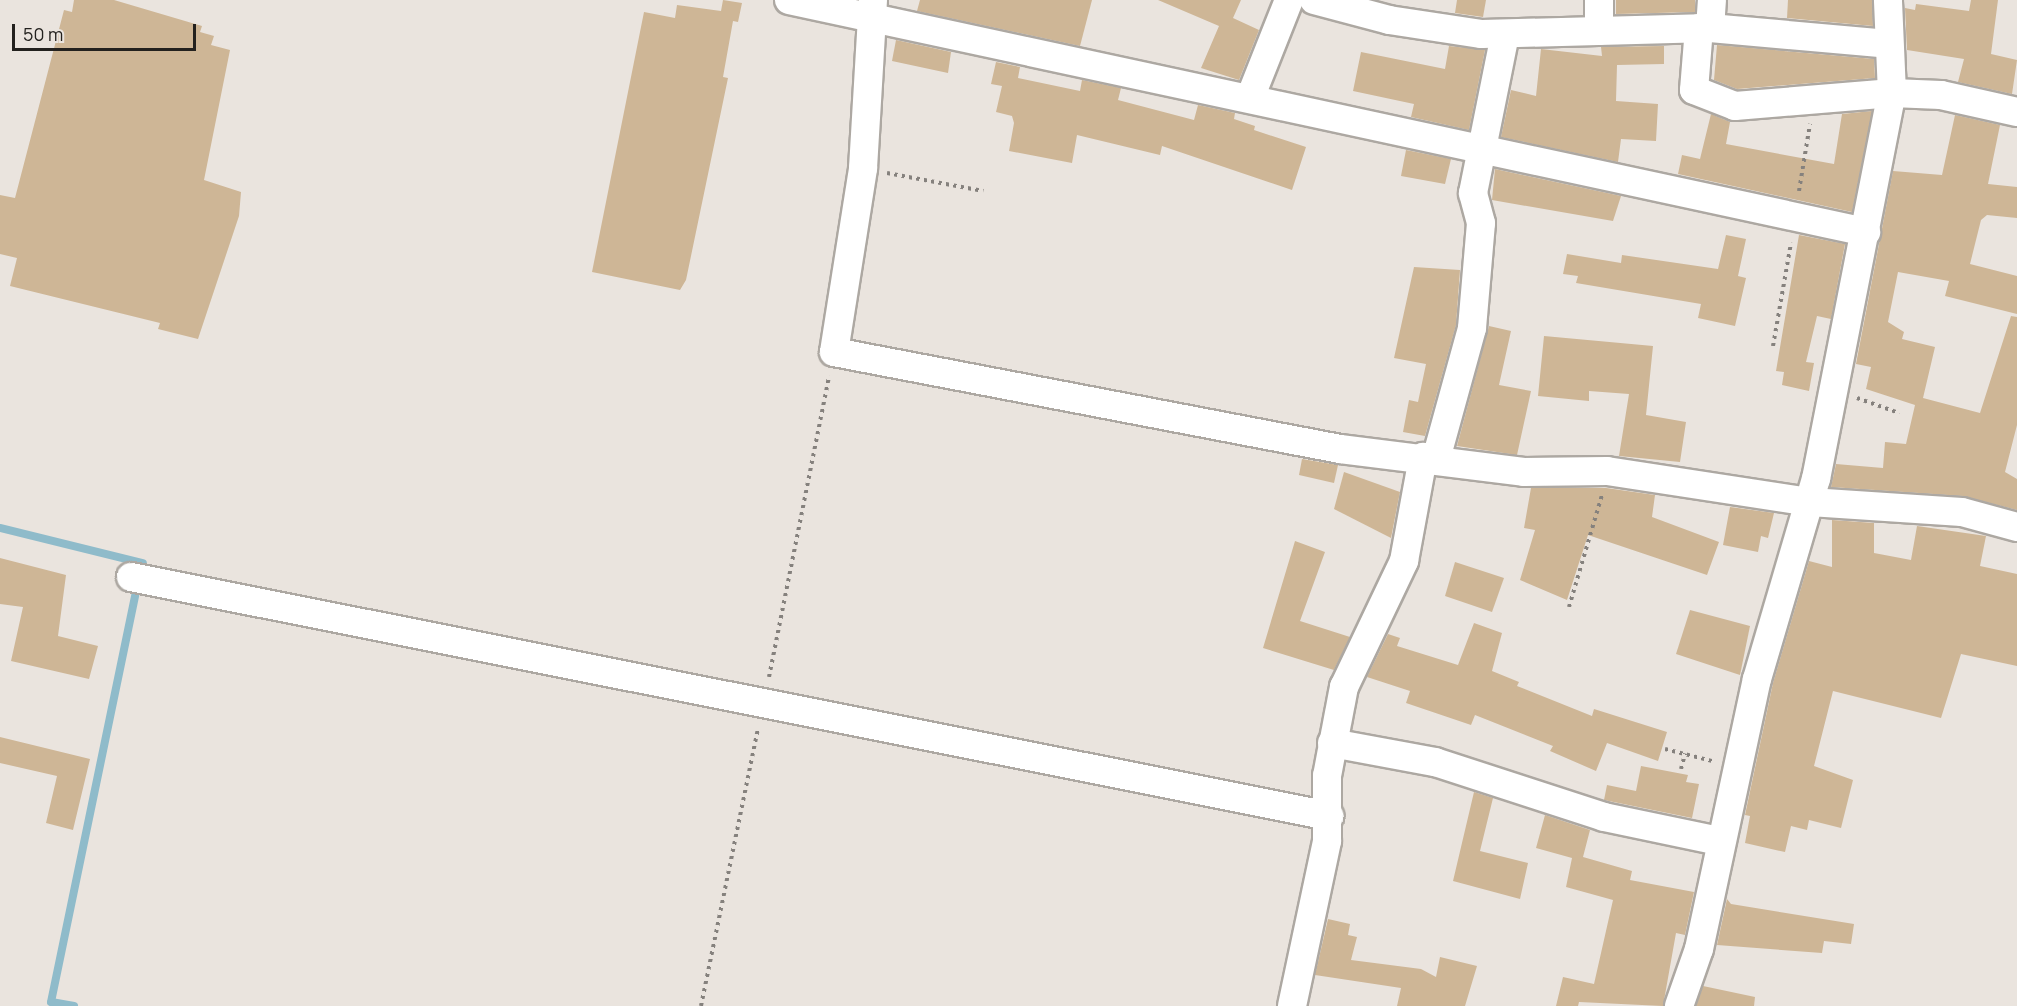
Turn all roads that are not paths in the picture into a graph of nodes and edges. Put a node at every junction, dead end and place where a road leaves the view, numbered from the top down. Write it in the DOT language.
graph roads {
  1 [pos="789,0"];
  2 [pos="1289,0"];
  3 [pos="1314,0"];
  4 [pos="1599,0"];
  5 [pos="1888,0"];
  6 [pos="872,8"];
  7 [pos="1707,18"];
  8 [pos="1599,31"];
  9 [pos="1505,35"];
  10 [pos="1888,44"];
  11 [pos="1892,93"];
  12 [pos="1250,98"];
  13 [pos="2017,112"];
  14 [pos="1480,149"];
  15 [pos="1866,232"];
  16 [pos="1429,458"];
  17 [pos="1810,502"];
  18 [pos="2017,527"];
  19 [pos="131,577"];
  20 [pos="1332,743"];
  21 [pos="1329,816"];
  22 [pos="1719,841"];
  23 [pos="1292,1006"];
  24 [pos="1679,1006"];
  1 -- 6 [label="street"];
  2 -- 12 [label="street"];
  3 -- 9 [label="street"];
  4 -- 8 [label="street"];
  5 -- 10 [label="street"];
  6 -- 12 [label="street"];
  6 -- 16 [label="street"];
  7 -- 8 [label="street"];
  7 -- 10 [label="street"];
  7 -- 11 [label="street"];
  8 -- 9 [label="street"];
  9 -- 14 [label="street"];
  10 -- 11 [label="street"];
  11 -- 13 [label="street"];
  11 -- 15 [label="street"];
  12 -- 14 [label="street"];
  14 -- 15 [label="street"];
  14 -- 16 [label="street"];
  15 -- 17 [label="street"];
  16 -- 17 [label="street"];
  16 -- 20 [label="street"];
  17 -- 18 [label="street"];
  17 -- 22 [label="street"];
  19 -- 21 [label="street"];
  20 -- 21 [label="street"];
  20 -- 22 [label="street"];
  21 -- 23 [label="street"];
  22 -- 24 [label="street"];
}
